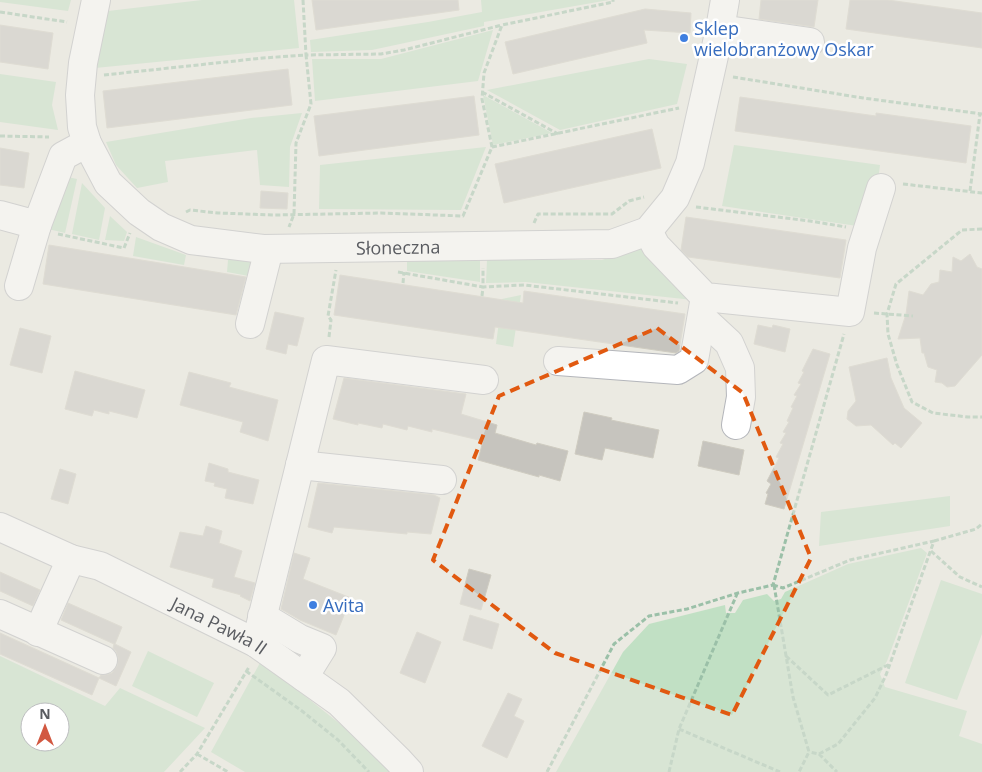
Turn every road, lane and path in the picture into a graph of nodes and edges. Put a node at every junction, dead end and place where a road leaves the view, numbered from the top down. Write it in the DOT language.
graph roads {
  1 [pos="96,0"];
  2 [pos="303,0"];
  3 [pos="613,0"];
  4 [pos="725,0"];
  5 [pos="0,12"];
  6 [pos="72,23"];
  7 [pos="502,24"];
  8 [pos="720,29"];
  9 [pos="810,42"];
  10 [pos="306,55"];
  11 [pos="710,73"];
  12 [pos="97,74"];
  13 [pos="482,92"];
  14 [pos="684,101"];
  15 [pos="681,108"];
  16 [pos="981,114"];
  17 [pos="680,116"];
  18 [pos="558,134"];
  19 [pos="0,136"];
  20 [pos="50,137"];
  21 [pos="87,143"];
  22 [pos="492,147"];
  23 [pos="881,188"];
  24 [pos="970,191"];
  25 [pos="982,193"];
  26 [pos="647,196"];
  27 [pos="693,206"];
  28 [pos="184,213"];
  29 [pos="294,214"];
  30 [pos="0,216"];
  31 [pos="464,216"];
  32 [pos="468,224"];
  33 [pos="133,225"];
  34 [pos="36,227"];
  35 [pos="982,229"];
  36 [pos="531,231"];
  37 [pos="648,231"];
  38 [pos="868,231"];
  39 [pos="269,249"];
  40 [pos="338,264"];
  41 [pos="483,264"];
  42 [pos="395,272"];
  43 [pos="19,286"];
  44 [pos="483,287"];
  45 [pos="482,296"];
  46 [pos="704,307"];
  47 [pos="850,312"];
  48 [pos="878,314"];
  49 [pos="887,314"];
  50 [pos="913,316"];
  51 [pos="250,324"];
  52 [pos="326,360"];
  53 [pos="558,361"];
  54 [pos="484,380"];
  55 [pos="982,417"];
  56 [pos="736,425"];
  57 [pos="300,465"];
  58 [pos="442,480"];
  59 [pos="982,524"];
  60 [pos="0,527"];
  61 [pos="934,541"];
  62 [pos="931,551"];
  63 [pos="71,559"];
  64 [pos="774,585"];
  65 [pos="982,587"];
  66 [pos="738,593"];
  67 [pos="0,614"];
  68 [pos="262,616"];
  69 [pos="38,632"];
  70 [pos="254,653"];
  71 [pos="786,655"];
  72 [pos="103,660"];
  73 [pos="890,664"];
  74 [pos="246,671"];
  75 [pos="304,677"];
  76 [pos="679,729"];
  77 [pos="809,752"];
  78 [pos="197,754"];
  79 [pos="819,754"];
  80 [pos="180,772"];
  81 [pos="228,772"];
  82 [pos="369,772"];
  83 [pos="409,772"];
  84 [pos="547,772"];
  85 [pos="669,772"];
  86 [pos="780,772"];
  87 [pos="799,772"];
  88 [pos="837,772"];
  1 -- 21 [label="street, Słoneczna"];
  2 -- 10 [label="path"];
  3 -- 7 [label="path"];
  4 -- 8 [label="street"];
  5 -- 6 [label="path"];
  7 -- 10 [label="path"];
  7 -- 13 [label="path"];
  8 -- 9 [label="street"];
  8 -- 11 [label="street"];
  10 -- 12 [label="path"];
  10 -- 29 [label="path"];
  11 -- 16 [label="path"];
  11 -- 37 [label="street"];
  13 -- 18 [label="path"];
  13 -- 22 [label="path"];
  14 -- 15 [label="path"];
  15 -- 17 [label="path"];
  15 -- 18 [label="path"];
  16 -- 24 [label="path"];
  18 -- 22 [label="path"];
  19 -- 20 [label="path"];
  21 -- 34 [label="street"];
  21 -- 39 [label="street, Słoneczna"];
  22 -- 31 [label="path"];
  23 -- 24 [label="path"];
  23 -- 38 [label="street"];
  24 -- 25 [label="path"];
  26 -- 36 [label="path"];
  27 -- 38 [label="path"];
  28 -- 29 [label="path"];
  29 -- 31 [label="path"];
  30 -- 34 [label="street"];
  31 -- 32 [label="path"];
  33 -- 34 [label="path"];
  34 -- 43 [label="street"];
  35 -- 49 [label="path"];
  37 -- 39 [label="street, Słoneczna"];
  37 -- 46 [label="street"];
  38 -- 47 [label="street"];
  39 -- 51 [label="street"];
  40 -- 52 [label="path"];
  41 -- 44 [label="path"];
  42 -- 44 [label="path"];
  44 -- 45 [label="path"];
  44 -- 46 [label="path"];
  46 -- 47 [label="street"];
  46 -- 53 [label="street"];
  46 -- 56 [label="street"];
  47 -- 64 [label="path"];
  48 -- 49 [label="path"];
  49 -- 50 [label="path"];
  49 -- 55 [label="path"];
  52 -- 54 [label="street"];
  52 -- 57 [label="street"];
  57 -- 58 [label="street"];
  57 -- 68 [label="street"];
  59 -- 61 [label="path"];
  60 -- 63 [label="street, Jana Pawła II"];
  61 -- 62 [label="path"];
  61 -- 64 [label="path"];
  62 -- 65 [label="path"];
  62 -- 73 [label="path"];
  63 -- 69 [label="street"];
  63 -- 70 [label="street, Jana Pawła II"];
  64 -- 66 [label="path"];
  64 -- 71 [label="path"];
  66 -- 76 [label="path"];
  66 -- 84 [label="path"];
  67 -- 69 [label="street"];
  68 -- 70 [label="street"];
  68 -- 75 [label="street"];
  69 -- 72 [label="street"];
  70 -- 74 [label="path"];
  70 -- 75 [label="street, Jana Pawła II"];
  71 -- 73 [label="path"];
  71 -- 77 [label="path"];
  73 -- 79 [label="path"];
  74 -- 78 [label="path"];
  74 -- 82 [label="path"];
  75 -- 83 [label="street, Jana Pawła II"];
  76 -- 85 [label="path"];
  76 -- 86 [label="path"];
  77 -- 79 [label="path"];
  77 -- 87 [label="path"];
  78 -- 80 [label="path"];
  78 -- 81 [label="path"];
  79 -- 88 [label="path"];
}
